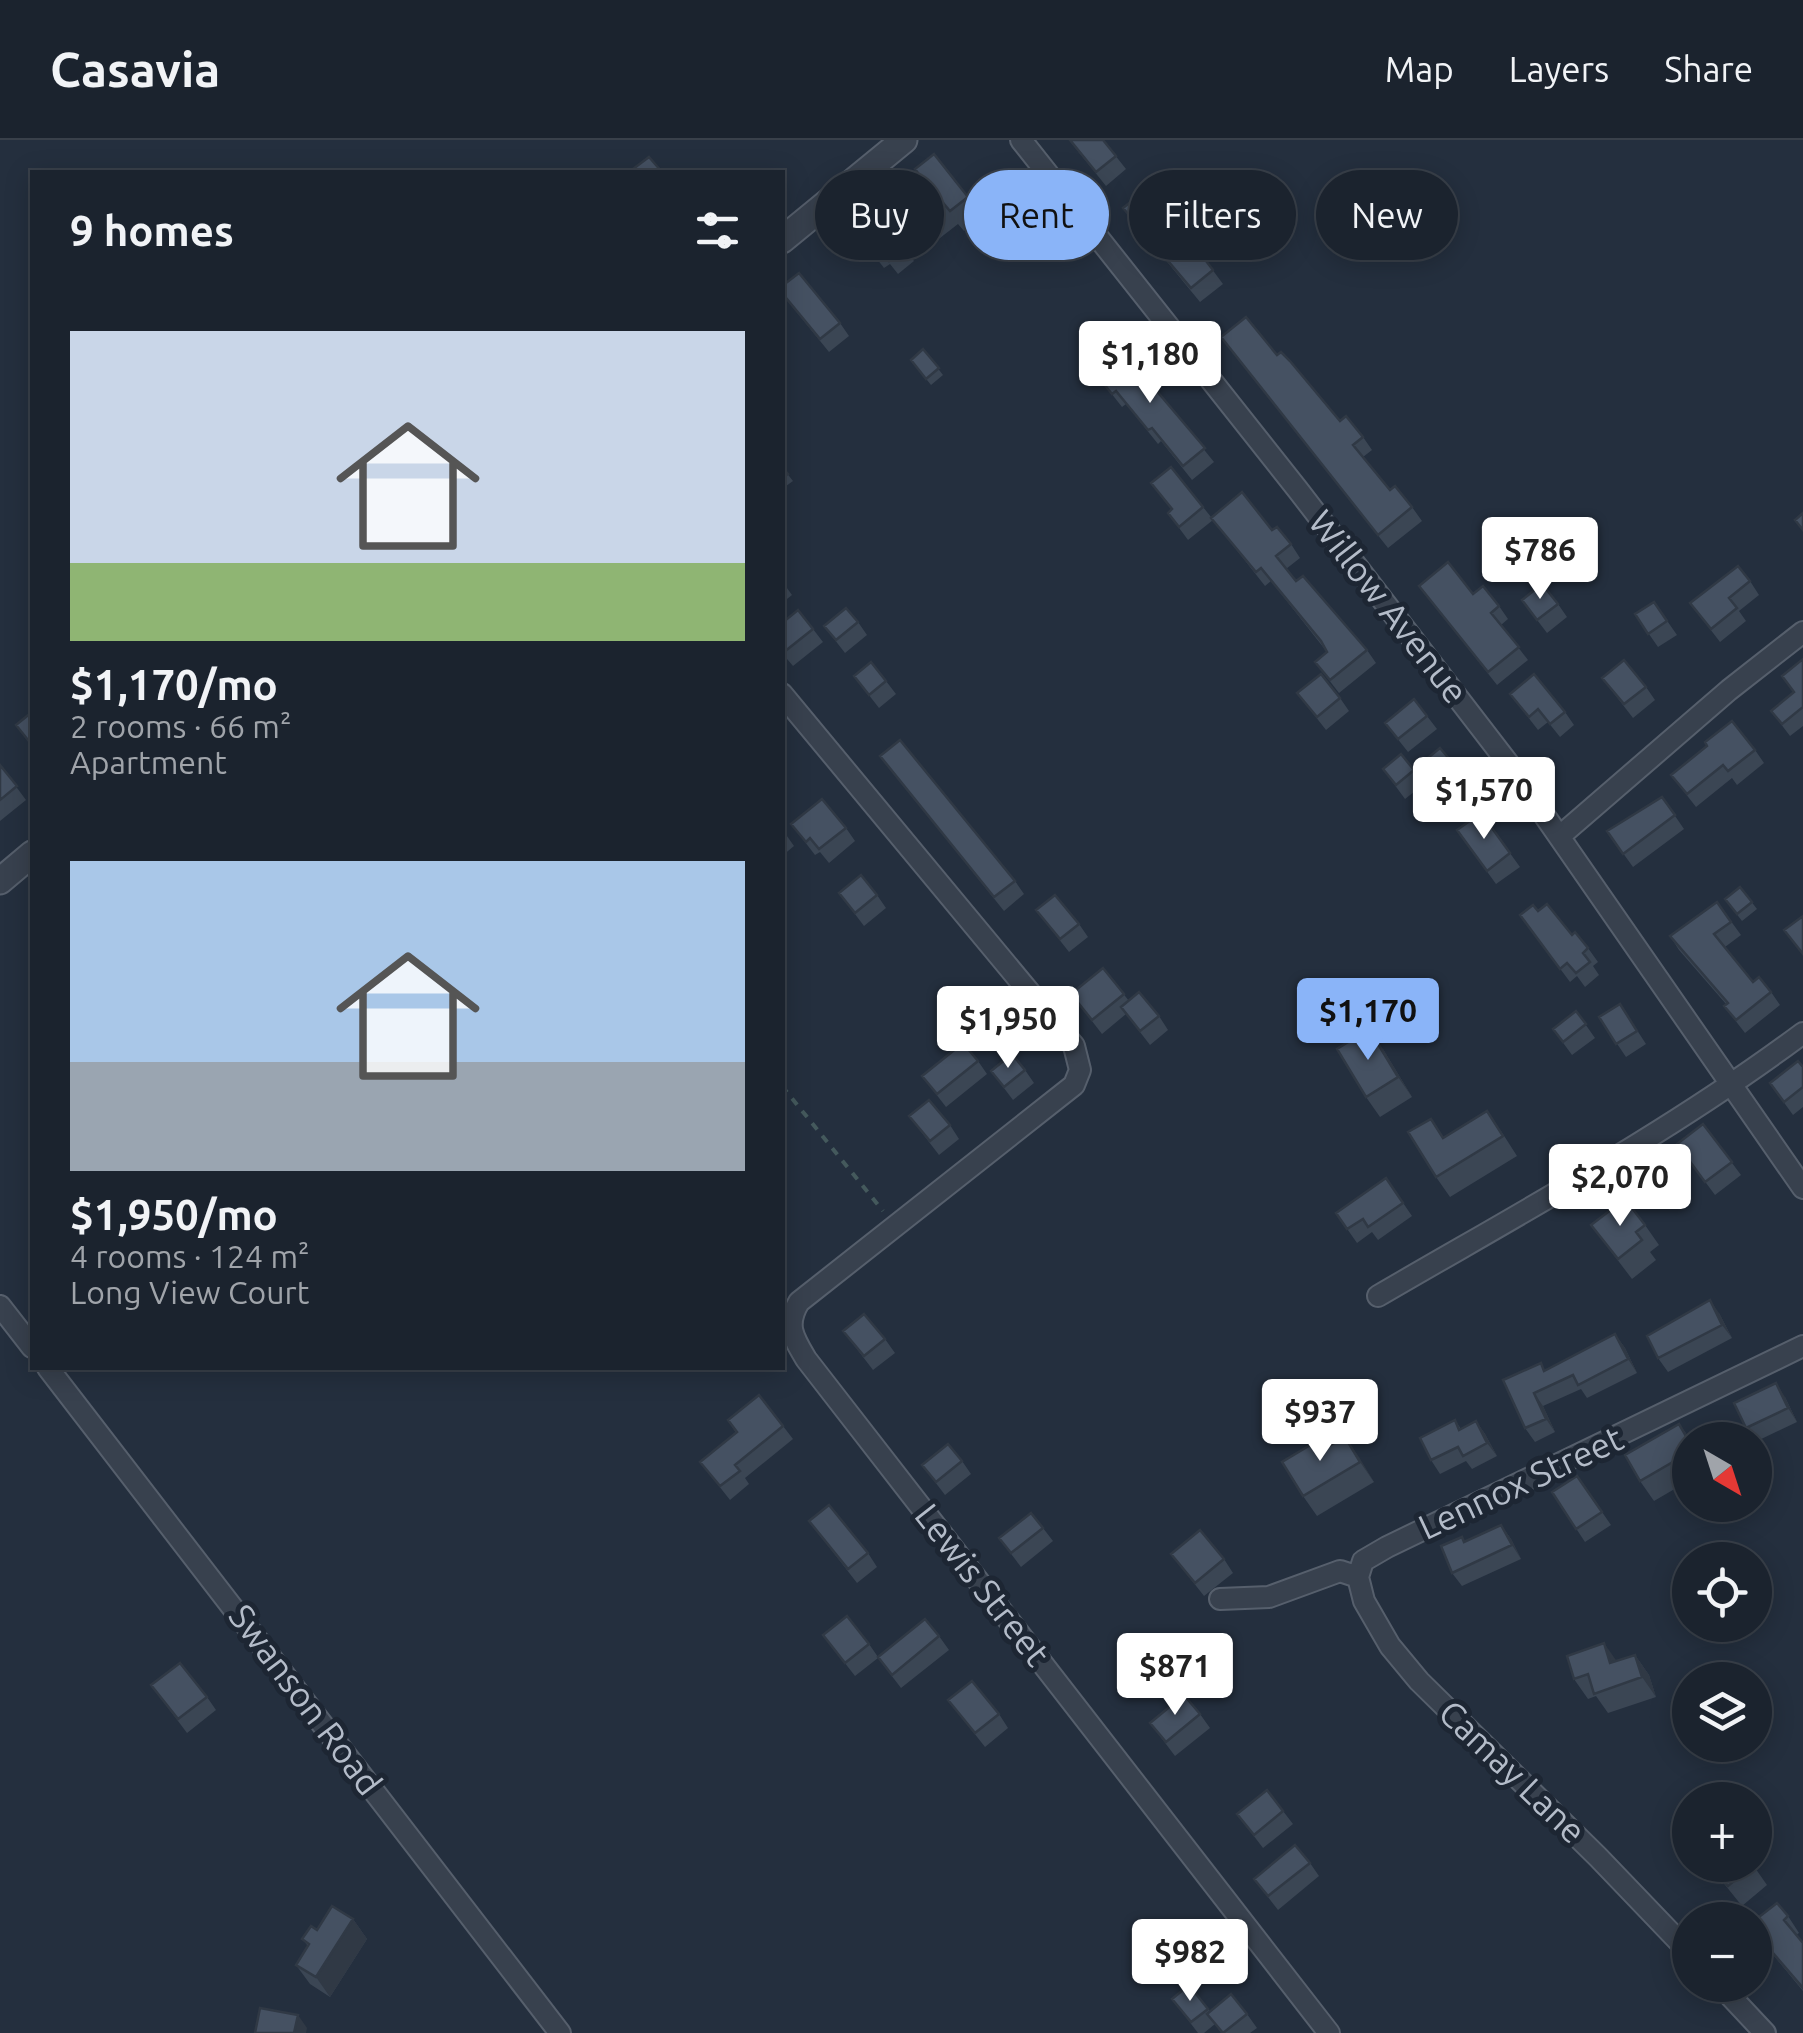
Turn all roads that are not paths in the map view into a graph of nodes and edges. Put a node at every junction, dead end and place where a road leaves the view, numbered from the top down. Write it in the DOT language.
graph roads {
  1 [pos="904,140"];
  2 [pos="1021,140"];
  3 [pos="785,238"];
  4 [pos="1803,632"];
  5 [pos="785,698"];
  6 [pos="1560,836"];
  7 [pos="30,856"];
  8 [pos="0,881"];
  9 [pos="1803,1033"];
  10 [pos="1732,1086"];
  11 [pos="1803,1188"];
  12 [pos="1378,1296"];
  13 [pos="0,1306"];
  14 [pos="30,1344"];
  15 [pos="1803,1346"];
  16 [pos="50,1370"];
  17 [pos="1358,1576"];
  18 [pos="1220,1599"];
  19 [pos="1672,1934"];
  20 [pos="1736,2002"];
  21 [pos="560,2033"];
  22 [pos="1329,2033"];
  23 [pos="1765,2033"];
  1 -- 3 [label="street"];
  2 -- 6 [label="street, Willow Avenue"];
  4 -- 6 [label="street"];
  5 -- 22 [label="street, Lewis Street"];
  6 -- 10 [label="street, Willow Avenue"];
  7 -- 8 [label="street"];
  9 -- 10 [label="street"];
  10 -- 11 [label="street, Willow Avenue"];
  10 -- 12 [label="street"];
  13 -- 14 [label="street"];
  15 -- 17 [label="street, Lennox Street"];
  16 -- 21 [label="street, Swanson Road"];
  17 -- 18 [label="street"];
  17 -- 19 [label="street, Camay Lane"];
  20 -- 23 [label="street"];
}
